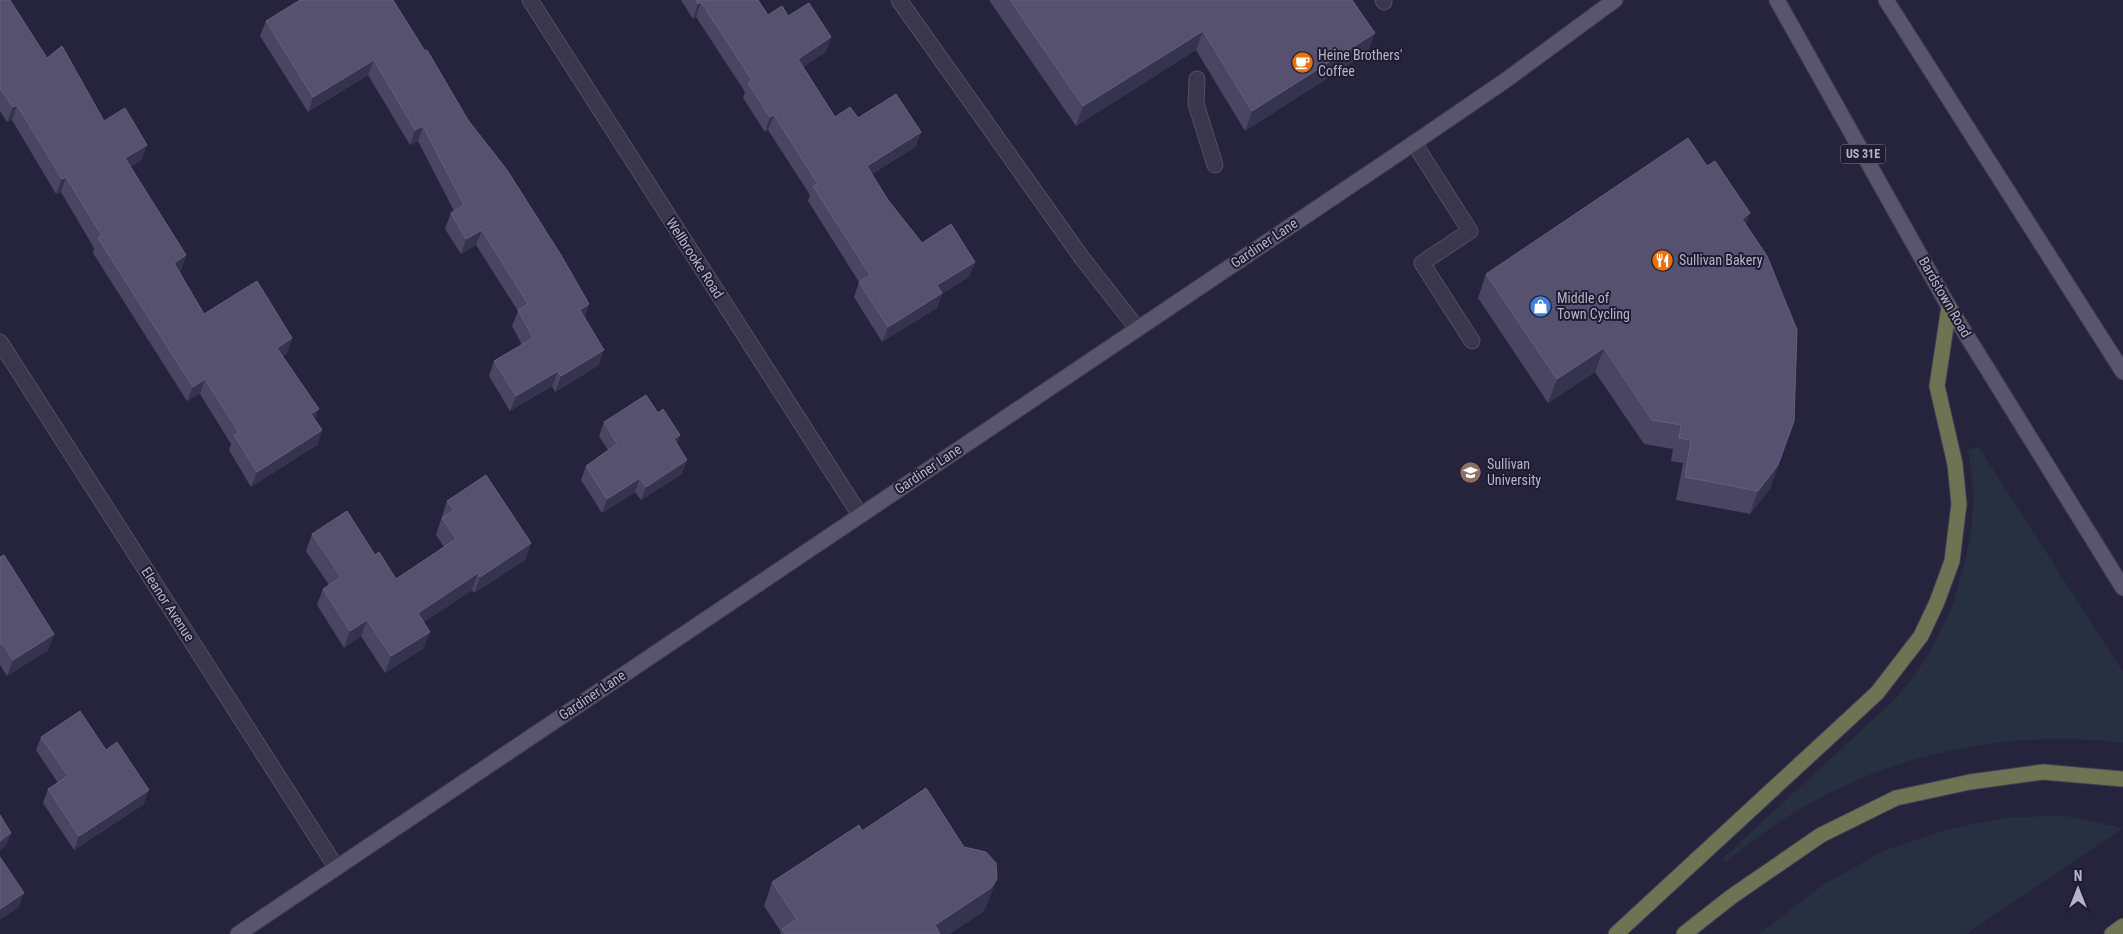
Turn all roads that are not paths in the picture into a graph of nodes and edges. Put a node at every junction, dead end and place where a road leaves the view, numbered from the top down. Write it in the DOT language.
graph roads {
  1 [pos="530,0"];
  2 [pos="899,0"];
  3 [pos="1615,0"];
  4 [pos="1777,0"];
  5 [pos="1886,0"];
  6 [pos="1198,79"];
  7 [pos="1414,143"];
  8 [pos="1215,164"];
  9 [pos="1949,307"];
  10 [pos="1136,328"];
  11 [pos="1472,341"];
  12 [pos="0,342"];
  13 [pos="2123,372"];
  14 [pos="860,515"];
  15 [pos="2123,588"];
  16 [pos="2123,779"];
  17 [pos="336,867"];
  18 [pos="2123,926"];
  19 [pos="238,934"];
  20 [pos="1616,934"];
  21 [pos="1684,934"];
  22 [pos="2112,934"];
  1 -- 14 [label="street, Wellbrooke Road"];
  2 -- 10 [label="street"];
  3 -- 7 [label="main road, Gardiner Lane"];
  4 -- 9 [label="main road, Bardstown Road / US 31E"];
  5 -- 13 [label="main road"];
  6 -- 8 [label="street"];
  7 -- 10 [label="main road, Gardiner Lane"];
  7 -- 11 [label="street"];
  9 -- 15 [label="main road, Bardstown Road / US 31E"];
  9 -- 20 [label="highway"];
  10 -- 14 [label="main road, Gardiner Lane"];
  12 -- 17 [label="street, Eleanor Avenue"];
  14 -- 17 [label="main road, Gardiner Lane"];
  16 -- 21 [label="highway"];
  17 -- 19 [label="main road, Gardiner Lane"];
  18 -- 22 [label="highway"];
}
